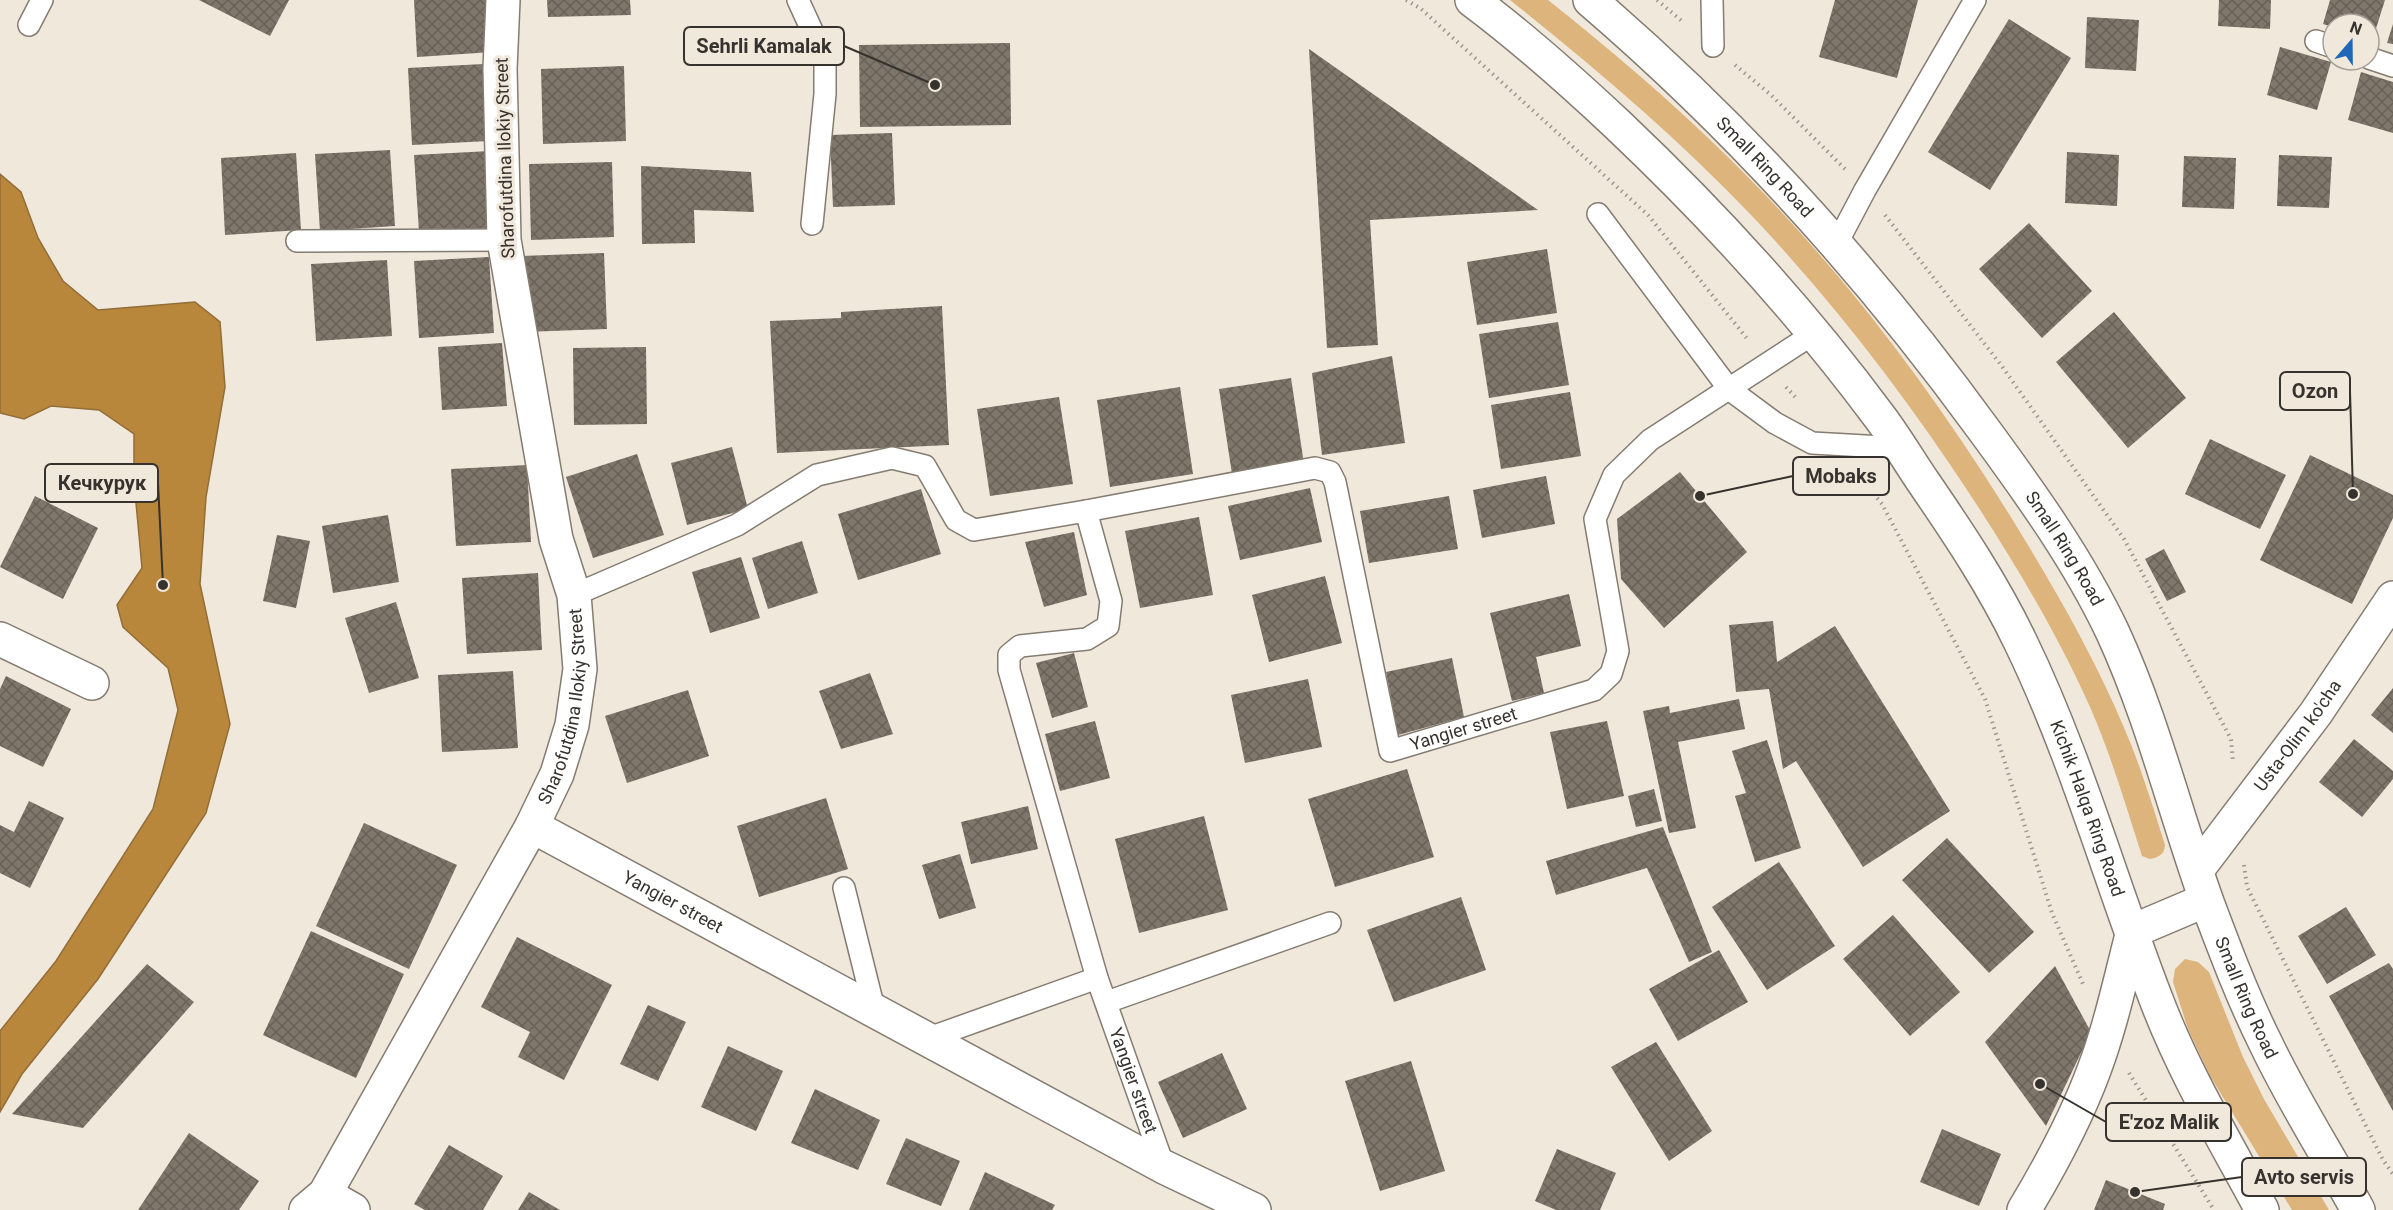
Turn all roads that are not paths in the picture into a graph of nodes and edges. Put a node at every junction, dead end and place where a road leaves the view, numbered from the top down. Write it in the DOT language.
graph roads {
  1 [pos="42,0"];
  2 [pos="503,0"];
  3 [pos="798,0"];
  4 [pos="1472,0"];
  5 [pos="1590,0"];
  6 [pos="1712,0"];
  7 [pos="1975,0"];
  8 [pos="29,25"];
  9 [pos="1713,46"];
  10 [pos="1598,214"];
  11 [pos="812,224"];
  12 [pos="504,240"];
  13 [pos="297,241"];
  14 [pos="1837,243"];
  15 [pos="1814,334"];
  16 [pos="1729,388"];
  17 [pos="1901,448"];
  18 [pos="1086,512"];
  19 [pos="574,595"];
  20 [pos="2393,598"];
  21 [pos="0,639"];
  22 [pos="92,683"];
  23 [pos="532,825"];
  24 [pos="2202,885"];
  25 [pos="844,888"];
  26 [pos="1329,923"];
  27 [pos="2133,931"];
  28 [pos="1097,978"];
  29 [pos="1107,1002"];
  30 [pos="874,1009"];
  31 [pos="929,1038"];
  32 [pos="1164,1167"];
  33 [pos="315,1202"];
  34 [pos="353,1210"];
  35 [pos="1254,1210"];
  36 [pos="2024,1210"];
  37 [pos="2262,1210"];
  38 [pos="2358,1210"];
  1 -- 8 [label="lane"];
  2 -- 12 [label="main road, Sharofutdina Ilokiy Street"];
  3 -- 11 [label="lane"];
  4 -- 15 [label="main road"];
  5 -- 14 [label="main road, Small Ring Road"];
  6 -- 9 [label="lane"];
  7 -- 14 [label="lane"];
  10 -- 16 [label="lane"];
  12 -- 13 [label="lane"];
  12 -- 19 [label="main road, Sharofutdina Ilokiy Street"];
  14 -- 24 [label="main road, Small Ring Road"];
  15 -- 16 [label="lane, Yangier street"];
  15 -- 17 [label="main road"];
  16 -- 17 [label="lane"];
  16 -- 18 [label="lane, Yangier street"];
  17 -- 27 [label="main road, Kichik Halqa Ring Road"];
  18 -- 19 [label="lane, Yangier street"];
  18 -- 28 [label="lane, Yangier street"];
  19 -- 23 [label="main road, Sharofutdina Ilokiy Street"];
  20 -- 24 [label="main road, Usta-Olim ko'cha"];
  21 -- 22 [label="main road"];
  23 -- 30 [label="main road, Yangier street"];
  23 -- 33 [label="main road, Sharofutdina Ilokiy Street"];
  24 -- 27 [label="main road"];
  24 -- 38 [label="main road, Small Ring Road"];
  25 -- 30 [label="lane"];
  26 -- 29 [label="lane"];
  27 -- 36 [label="main road"];
  27 -- 37 [label="main road"];
  28 -- 29 [label="lane, Yangier street"];
  28 -- 31 [label="lane"];
  29 -- 32 [label="lane, Yangier street"];
  30 -- 31 [label="main road, Yangier street"];
  31 -- 32 [label="main road, Yangier street"];
  32 -- 35 [label="main road, Yangier street"];
  33 -- 34 [label="main road"];
}
